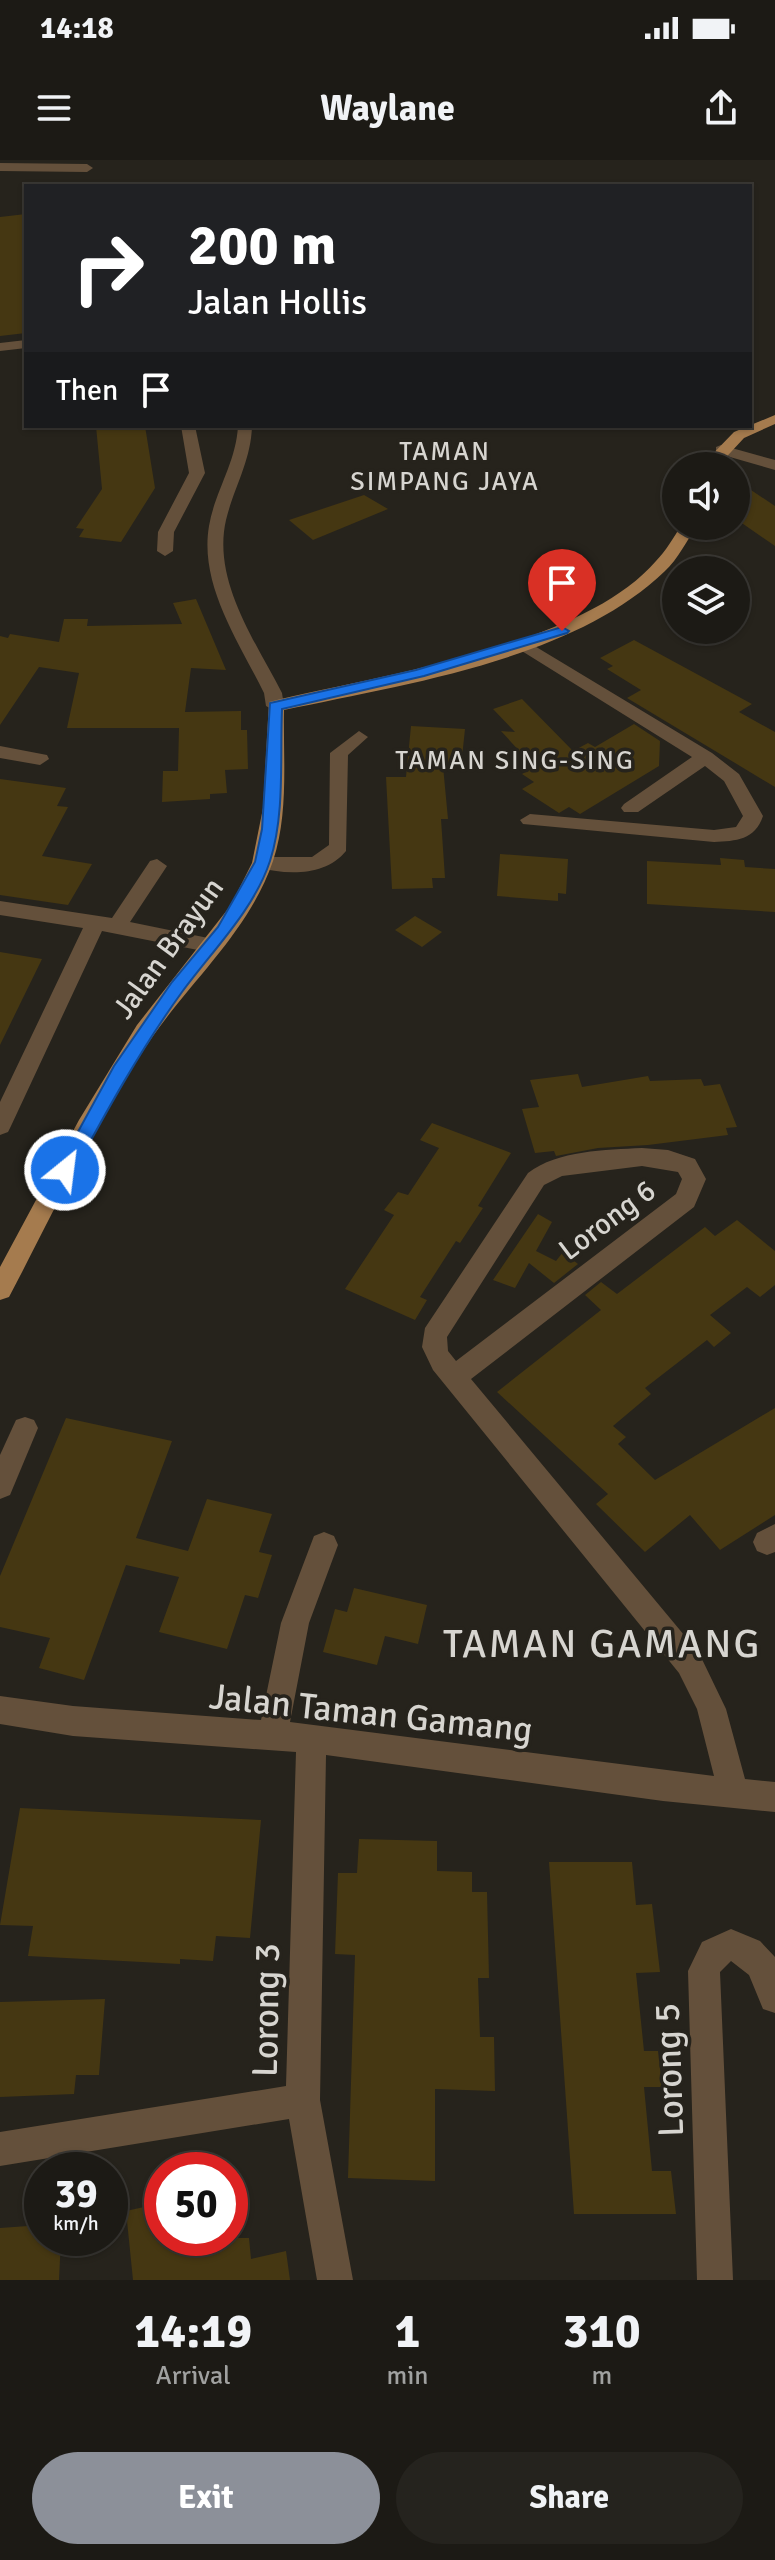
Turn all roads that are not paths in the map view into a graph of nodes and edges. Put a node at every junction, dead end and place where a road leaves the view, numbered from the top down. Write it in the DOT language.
graph roads {
  1 [pos="90,164"];
  2 [pos="0,167"];
  3 [pos="83,182"];
  4 [pos="24,344"];
  5 [pos="0,347"];
  6 [pos="775,419"];
  7 [pos="188,428"];
  8 [pos="245,428"];
  9 [pos="721,450"];
  10 [pos="775,465"];
  11 [pos="682,540"];
  12 [pos="165,551"];
  13 [pos="523,644"];
  14 [pos="275,706"];
  15 [pos="359,737"];
  16 [pos="0,752"];
  17 [pos="705,757"];
  18 [pos="40,759"];
  19 [pos="631,808"];
  20 [pos="530,820"];
  21 [pos="263,862"];
  22 [pos="157,866"];
  23 [pos="0,908"];
  24 [pos="106,924"];
  25 [pos="213,946"];
  26 [pos="0,1126"];
  27 [pos="0,1290"];
  28 [pos="454,1377"];
  29 [pos="25,1428"];
  30 [pos="0,1487"];
  31 [pos="324,1545"];
  32 [pos="0,1710"];
  33 [pos="273,1735"];
  34 [pos="311,1738"];
  35 [pos="732,1791"];
  36 [pos="775,1797"];
  37 [pos="775,1997"];
  38 [pos="303,2100"];
  39 [pos="0,2149"];
  40 [pos="335,2280"];
  41 [pos="715,2280"];
  1 -- 2 [label="street"];
  1 -- 3 [label="street"];
  4 -- 5 [label="street"];
  6 -- 9 [label="main road"];
  7 -- 12 [label="street"];
  8 -- 14 [label="street"];
  9 -- 10 [label="street"];
  11 -- 13 [label="main road"];
  13 -- 14 [label="main road"];
  13 -- 17 [label="street"];
  14 -- 21 [label="main road, Jalan Brayun"];
  15 -- 21 [label="street"];
  16 -- 18 [label="street"];
  17 -- 19 [label="street"];
  17 -- 20 [label="street"];
  21 -- 25 [label="main road, Jalan Brayun"];
  22 -- 24 [label="street"];
  23 -- 24 [label="street"];
  24 -- 25 [label="street"];
  24 -- 26 [label="street"];
  25 -- 27 [label="main road, Jalan Brayun"];
  28 -- 28 [label="street, Lorong 6"];
  28 -- 35 [label="street, Lorong 6"];
  29 -- 30 [label="street"];
  31 -- 33 [label="street"];
  32 -- 33 [label="street, Jalan Taman Gamang"];
  33 -- 34 [label="street, Jalan Taman Gamang"];
  34 -- 35 [label="street, Jalan Taman Gamang"];
  34 -- 38 [label="street, Lorong 3"];
  35 -- 36 [label="street, Jalan Taman Gamang"];
  37 -- 41 [label="street, Lorong 5"];
  38 -- 39 [label="street"];
  38 -- 40 [label="street, Lorong 3"];
}
